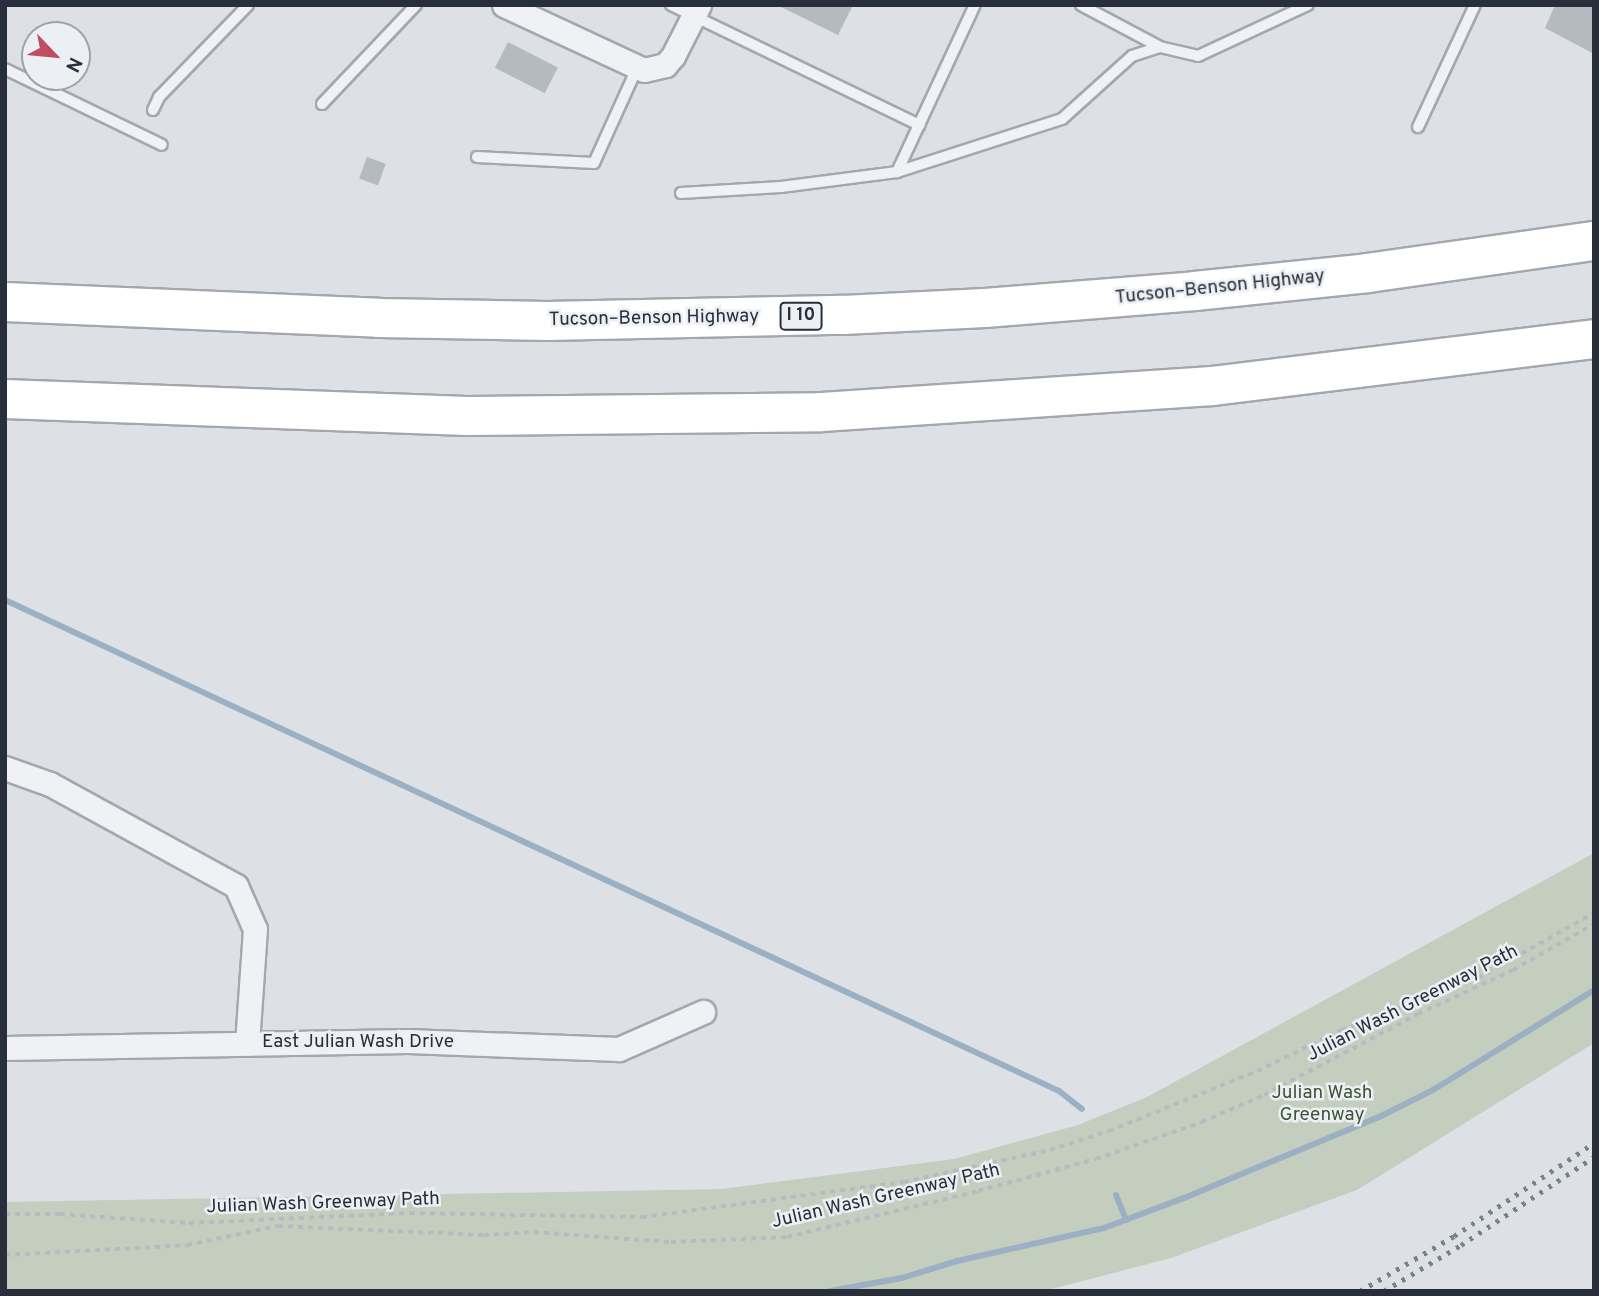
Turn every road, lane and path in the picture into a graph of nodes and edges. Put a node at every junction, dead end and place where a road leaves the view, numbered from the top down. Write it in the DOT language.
graph roads {
  1 [pos="248,5"];
  2 [pos="416,5"];
  3 [pos="504,5"];
  4 [pos="671,5"];
  5 [pos="975,5"];
  6 [pos="1081,5"];
  7 [pos="1308,5"];
  8 [pos="1475,5"];
  9 [pos="696,11"];
  10 [pos="1160,47"];
  11 [pos="637,68"];
  12 [pos="5,69"];
  13 [pos="322,104"];
  14 [pos="153,110"];
  15 [pos="919,125"];
  16 [pos="1418,127"];
  17 [pos="162,145"];
  18 [pos="477,156"];
  19 [pos="897,172"];
  20 [pos="681,193"];
  21 [pos="1594,242"];
  22 [pos="5,302"];
  23 [pos="1594,339"];
  24 [pos="5,399"];
  25 [pos="5,768"];
  26 [pos="1594,913"];
  27 [pos="1594,924"];
  28 [pos="703,1012"];
  29 [pos="247,1044"];
  30 [pos="5,1048"];
  31 [pos="5,1214"];
  32 [pos="5,1255"];
  1 -- 14 [label="lane"];
  2 -- 13 [label="lane"];
  3 -- 11 [label="street"];
  4 -- 9 [label="lane"];
  5 -- 15 [label="lane"];
  6 -- 10 [label="lane"];
  7 -- 10 [label="lane"];
  8 -- 16 [label="lane"];
  9 -- 11 [label="street"];
  9 -- 15 [label="lane"];
  10 -- 19 [label="lane"];
  11 -- 18 [label="lane"];
  12 -- 17 [label="lane"];
  15 -- 19 [label="lane"];
  19 -- 20 [label="lane"];
  21 -- 22 [label="highway, Tucson–Benson Highway / I 10"];
  23 -- 24 [label="highway"];
  25 -- 29 [label="street"];
  26 -- 31 [label="path, Julian Wash Greenway Path"];
  27 -- 32 [label="path, Julian Wash Greenway Path"];
  28 -- 29 [label="street, East Julian Wash Drive"];
  29 -- 30 [label="street, East Julian Wash Drive"];
}
